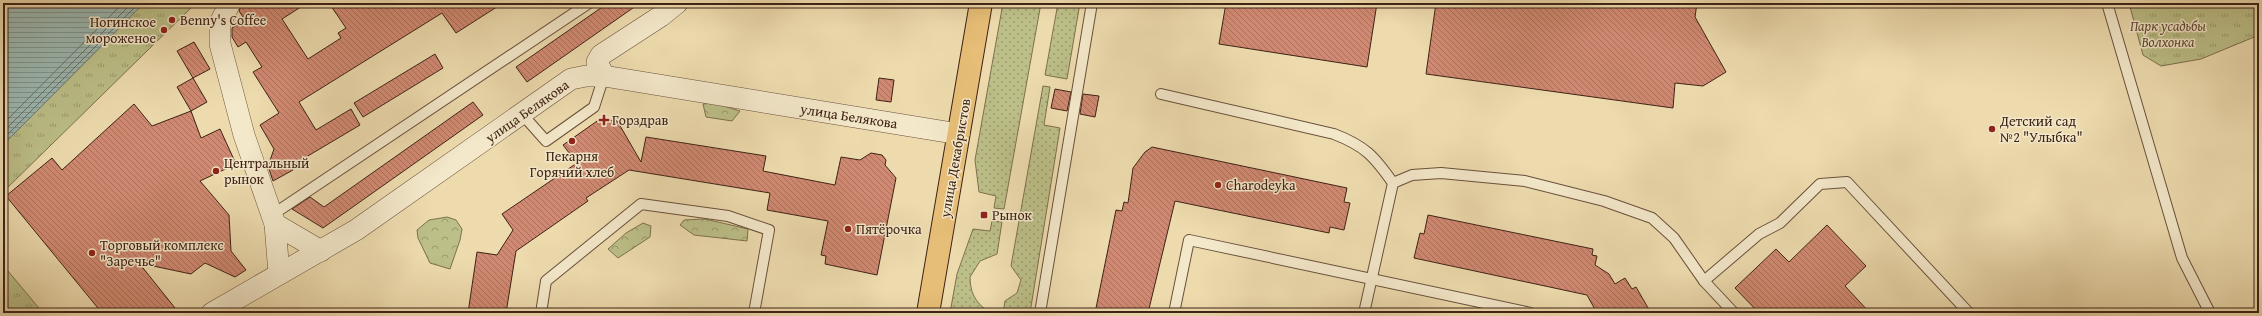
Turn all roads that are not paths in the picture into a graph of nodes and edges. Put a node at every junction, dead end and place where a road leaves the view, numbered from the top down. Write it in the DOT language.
graph roads {
  1 [pos="230,3"];
  2 [pos="589,3"];
  3 [pos="677,3"];
  4 [pos="981,3"];
  5 [pos="1092,3"];
  6 [pos="2107,3"];
  7 [pos="604,76"];
  8 [pos="1161,94"];
  9 [pos="522,114"];
  10 [pos="959,134"];
  11 [pos="1393,183"];
  12 [pos="273,219"];
  13 [pos="321,250"];
  14 [pos="280,274"];
  15 [pos="1370,278"];
  16 [pos="1704,281"];
  17 [pos="212,313"];
  18 [pos="541,313"];
  19 [pos="754,313"];
  20 [pos="928,313"];
  21 [pos="1040,313"];
  22 [pos="1174,313"];
  23 [pos="1364,313"];
  24 [pos="1531,313"];
  25 [pos="1734,313"];
  26 [pos="1969,313"];
  27 [pos="2210,313"];
  1 -- 12 [label="street"];
  2 -- 12 [label="lane"];
  3 -- 7 [label="street"];
  4 -- 10 [label="main road, улица Декабристов"];
  5 -- 21 [label="lane"];
  6 -- 27 [label="lane"];
  7 -- 9 [label="street, улица Белякова"];
  7 -- 9 [label="lane"];
  7 -- 10 [label="street, улица Белякова"];
  8 -- 11 [label="lane"];
  9 -- 13 [label="street, улица Белякова"];
  10 -- 20 [label="main road, улица Декабристов"];
  11 -- 15 [label="lane"];
  11 -- 16 [label="lane"];
  12 -- 13 [label="street"];
  12 -- 14 [label="street"];
  13 -- 14 [label="street, улица Белякова"];
  14 -- 17 [label="street, улица Белякова"];
  15 -- 22 [label="lane"];
  15 -- 23 [label="lane"];
  15 -- 24 [label="lane"];
  16 -- 25 [label="lane"];
  16 -- 26 [label="lane"];
  18 -- 19 [label="lane"];
}
